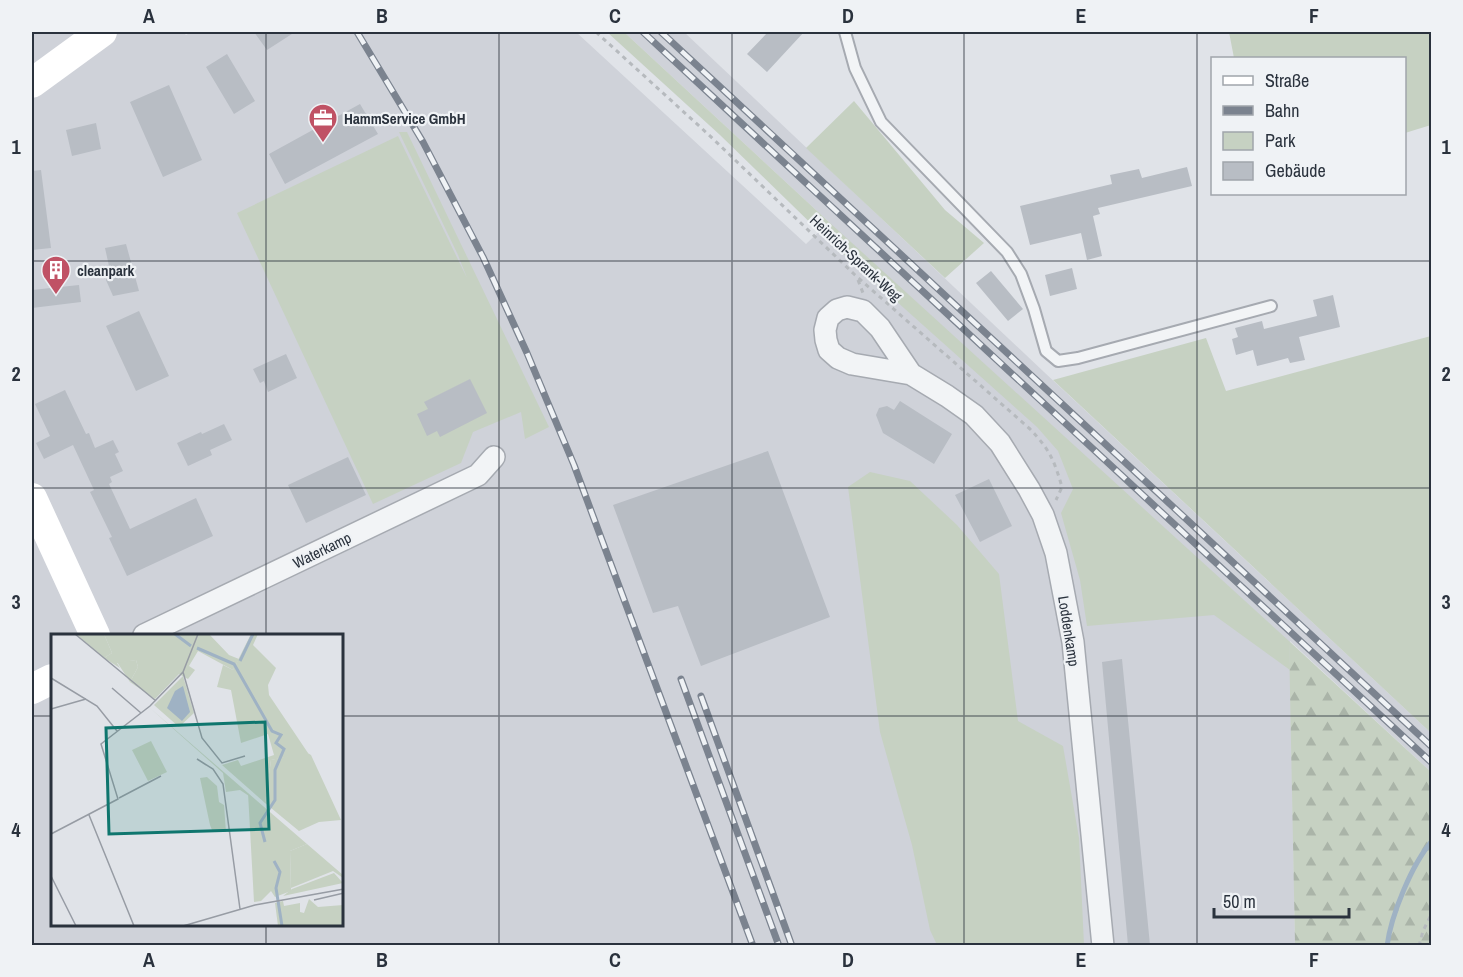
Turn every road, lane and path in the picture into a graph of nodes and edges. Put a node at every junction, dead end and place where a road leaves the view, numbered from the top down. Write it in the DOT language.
graph roads {
  1 [pos="99,32"];
  2 [pos="596,32"];
  3 [pos="845,32"];
  4 [pos="32,83"];
  5 [pos="1271,306"];
  6 [pos="910,374"];
  7 [pos="494,457"];
  8 [pos="32,498"];
  9 [pos="1043,515"];
  10 [pos="95,634"];
  11 [pos="146,634"];
  12 [pos="51,680"];
  13 [pos="32,689"];
  14 [pos="1431,913"];
  15 [pos="1103,945"];
  16 [pos="1419,945"];
  1 -- 4 [label="street"];
  2 -- 9 [label="path, Heinrich-Sprank-Weg"];
  3 -- 5 [label="lane"];
  6 -- 9 [label="street, Loddenkamp"];
  7 -- 11 [label="street, Waterkamp"];
  8 -- 10 [label="street"];
  9 -- 15 [label="street, Loddenkamp"];
  12 -- 13 [label="street"];
  14 -- 16 [label="path"];
}
